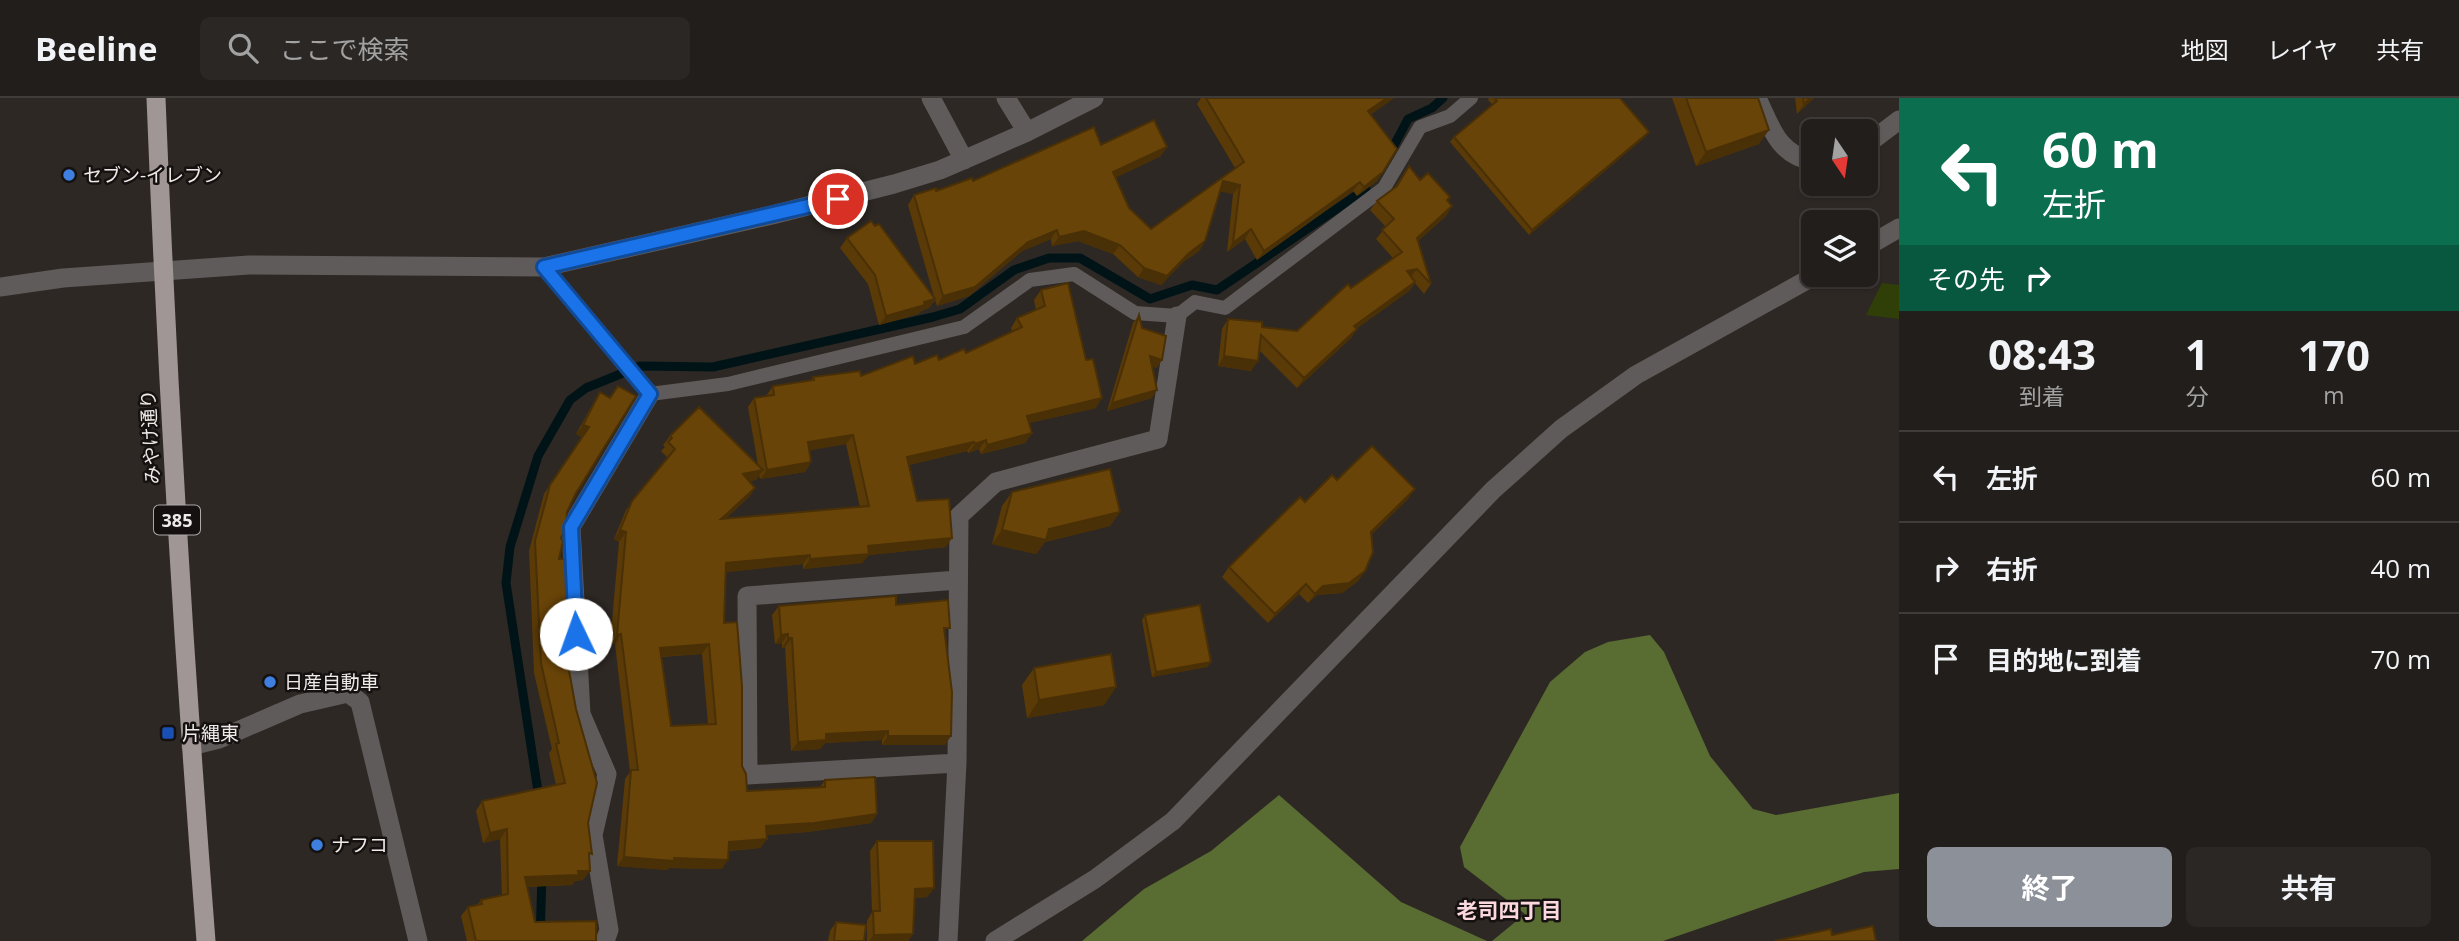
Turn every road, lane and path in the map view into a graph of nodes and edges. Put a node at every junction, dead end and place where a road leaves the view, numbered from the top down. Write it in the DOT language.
graph roads {
  1 [pos="156,98"];
  2 [pos="931,98"];
  3 [pos="1006,98"];
  4 [pos="1094,98"];
  5 [pos="1471,98"];
  6 [pos="1757,98"];
  7 [pos="1899,120"];
  8 [pos="1027,132"];
  9 [pos="1878,136"];
  10 [pos="1801,159"];
  11 [pos="964,160"];
  12 [pos="1899,228"];
  13 [pos="1878,240"];
  14 [pos="544,267"];
  15 [pos="163,270"];
  16 [pos="1801,283"];
  17 [pos="0,287"];
  18 [pos="1177,316"];
  19 [pos="650,394"];
  20 [pos="958,580"];
  21 [pos="191,746"];
  22 [pos="957,763"];
  23 [pos="206,941"];
  24 [pos="418,941"];
  25 [pos="605,941"];
  26 [pos="948,941"];
  27 [pos="995,941"];
  1 -- 15 [label="highway, みやけ通り / 385"];
  2 -- 11 [label="street"];
  3 -- 8 [label="street"];
  4 -- 8 [label="street"];
  5 -- 18 [label="lane"];
  6 -- 10 [label="street"];
  7 -- 9 [label="street"];
  8 -- 11 [label="street"];
  11 -- 14 [label="street"];
  12 -- 13 [label="street"];
  14 -- 15 [label="street"];
  14 -- 19 [label="lane"];
  15 -- 17 [label="street"];
  15 -- 21 [label="highway, みやけ通り / 385"];
  16 -- 27 [label="street"];
  18 -- 19 [label="lane"];
  18 -- 20 [label="street"];
  19 -- 25 [label="street"];
  20 -- 22 [label="street"];
  20 -- 22 [label="street"];
  21 -- 23 [label="highway, みやけ通り / 385"];
  21 -- 24 [label="street"];
  22 -- 26 [label="street"];
}
